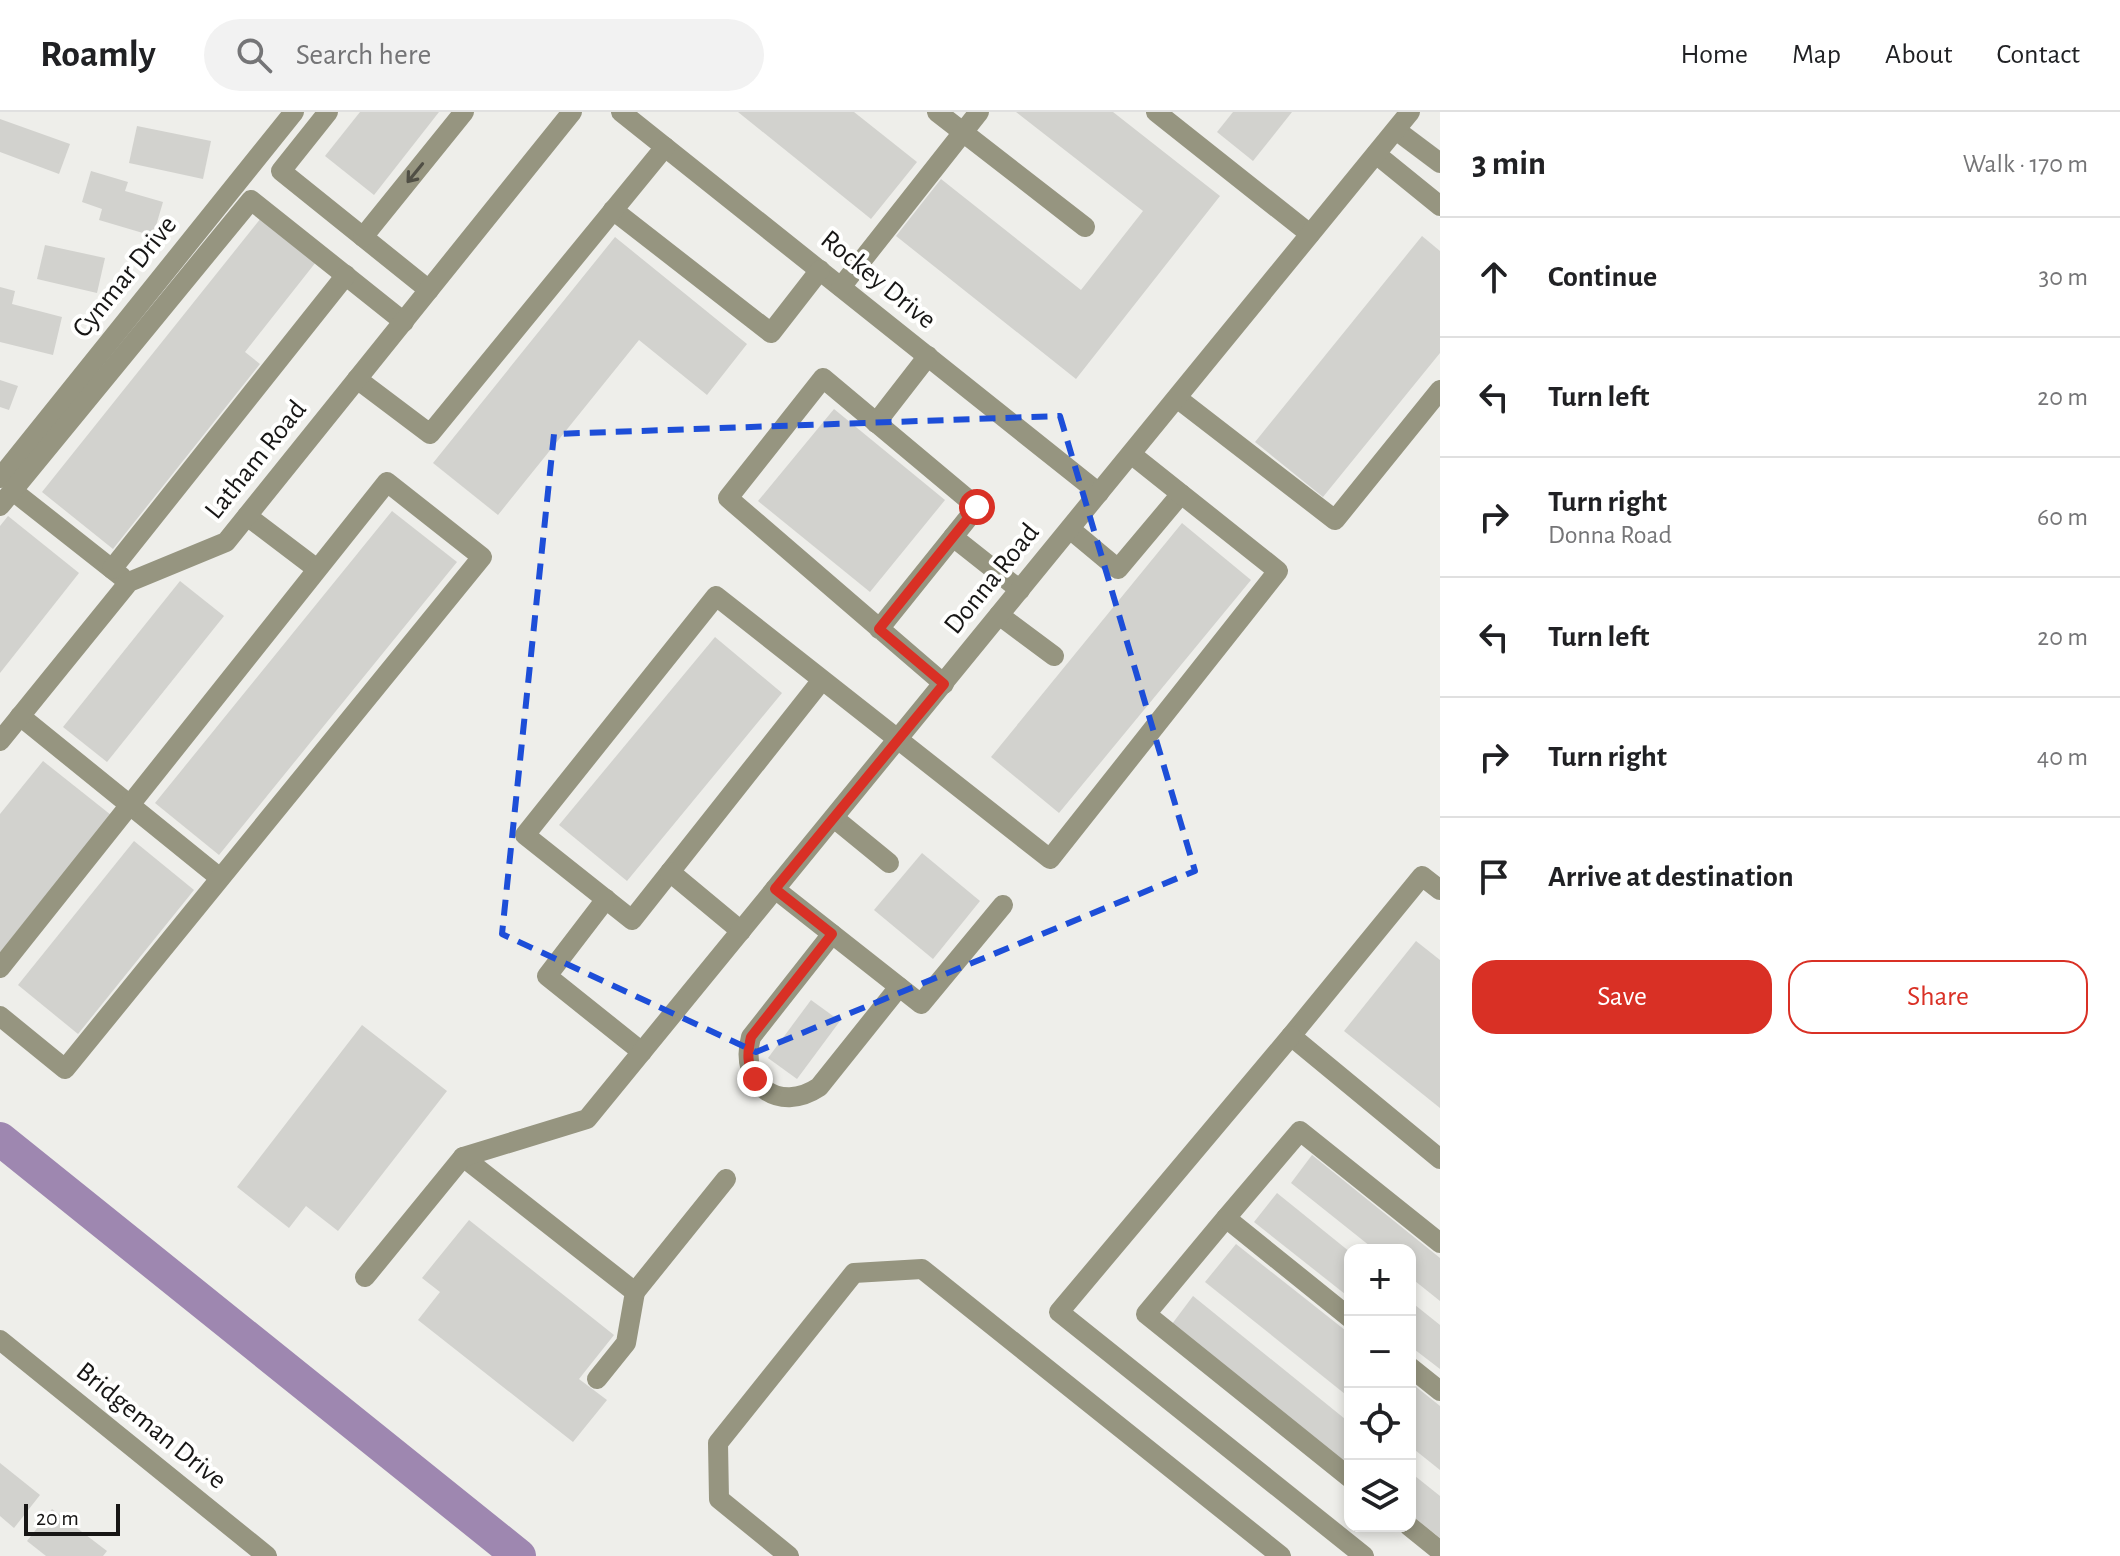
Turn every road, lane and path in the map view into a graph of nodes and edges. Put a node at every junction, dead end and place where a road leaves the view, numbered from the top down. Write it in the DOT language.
graph roads {
  1 [pos="294,112"];
  2 [pos="328,112"];
  3 [pos="464,112"];
  4 [pos="572,112"];
  5 [pos="621,112"];
  6 [pos="937,112"];
  7 [pos="979,112"];
  8 [pos="1156,112"];
  9 [pos="1410,112"];
  10 [pos="1396,130"];
  11 [pos="963,133"];
  12 [pos="665,147"];
  13 [pos="1376,154"];
  14 [pos="1440,163"];
  15 [pos="1440,206"];
  16 [pos="613,210"];
  17 [pos="1085,227"];
  18 [pos="1310,234"];
  19 [pos="363,237"];
  20 [pos="820,270"];
  21 [pos="346,275"];
  22 [pos="841,287"];
  23 [pos="429,290"];
  24 [pos="404,322"];
  25 [pos="928,356"];
  26 [pos="357,379"];
  27 [pos="1440,390"];
  28 [pos="1177,398"];
  29 [pos="876,423"];
  30 [pos="1131,454"];
  31 [pos="4,492"];
  32 [pos="1099,493"];
  33 [pos="1181,494"];
  34 [pos="247,516"];
  35 [pos="1070,529"];
  36 [pos="953,537"];
  37 [pos="112,569"];
  38 [pos="317,569"];
  39 [pos="129,582"];
  40 [pos="1020,590"];
  41 [pos="999,615"];
  42 [pos="879,629"];
  43 [pos="1054,656"];
  44 [pos="822,680"];
  45 [pos="944,684"];
  46 [pos="20,716"];
  47 [pos="897,740"];
  48 [pos="0,741"];
  49 [pos="130,805"];
  50 [pos="834,818"];
  51 [pos="889,863"];
  52 [pos="670,872"];
  53 [pos="220,878"];
  54 [pos="775,889"];
  55 [pos="1440,890"];
  56 [pos="606,899"];
  57 [pos="1003,905"];
  58 [pos="741,931"];
  59 [pos="832,934"];
  60 [pos="0,968"];
  61 [pos="899,987"];
  62 [pos="0,1016"];
  63 [pos="1291,1036"];
  64 [pos="642,1052"];
  65 [pos="463,1157"];
  66 [pos="1440,1159"];
  67 [pos="726,1179"];
  68 [pos="1226,1218"];
  69 [pos="1440,1243"];
  70 [pos="365,1277"];
  71 [pos="635,1292"];
  72 [pos="1348,1316"];
  73 [pos="0,1340"];
  74 [pos="1416,1372"];
  75 [pos="597,1379"];
  76 [pos="1440,1391"];
  77 [pos="1344,1473"];
  78 [pos="1416,1532"];
  79 [pos="1440,1551"];
  80 [pos="267,1556"];
  81 [pos="789,1556"];
  82 [pos="1281,1556"];
  83 [pos="1364,1556"];
  1 -- 31 [label="street, Cynmar Drive"];
  2 -- 19 [label="street"];
  3 -- 19 [label="street, one-way"];
  4 -- 23 [label="street, Latham Road"];
  5 -- 12 [label="street, Rockey Drive"];
  6 -- 11 [label="street"];
  7 -- 11 [label="street"];
  8 -- 18 [label="street"];
  9 -- 10 [label="street, Donna Road"];
  10 -- 13 [label="street, Donna Road"];
  10 -- 14 [label="street"];
  11 -- 17 [label="street"];
  11 -- 22 [label="street"];
  12 -- 16 [label="street"];
  12 -- 20 [label="street, Rockey Drive"];
  13 -- 15 [label="street"];
  13 -- 18 [label="street, Donna Road"];
  16 -- 20 [label="street"];
  16 -- 26 [label="street"];
  18 -- 28 [label="street, Donna Road"];
  19 -- 23 [label="street"];
  20 -- 22 [label="street, Rockey Drive"];
  21 -- 24 [label="street"];
  21 -- 31 [label="street"];
  21 -- 37 [label="street"];
  22 -- 25 [label="street, Rockey Drive"];
  23 -- 24 [label="street, Latham Road"];
  24 -- 26 [label="street, Latham Road"];
  25 -- 29 [label="street"];
  25 -- 32 [label="street, Rockey Drive"];
  26 -- 34 [label="street, Latham Road"];
  27 -- 28 [label="street"];
  28 -- 30 [label="street, Donna Road"];
  29 -- 36 [label="street"];
  29 -- 42 [label="street"];
  30 -- 32 [label="street, Donna Road"];
  30 -- 33 [label="street"];
  31 -- 37 [label="street"];
  32 -- 35 [label="street, Donna Road"];
  33 -- 35 [label="street"];
  33 -- 47 [label="street"];
  34 -- 38 [label="street"];
  34 -- 39 [label="street, Latham Road"];
  35 -- 40 [label="street, Donna Road"];
  36 -- 40 [label="street"];
  36 -- 42 [label="street"];
  37 -- 39 [label="street"];
  38 -- 49 [label="street"];
  38 -- 53 [label="street"];
  39 -- 46 [label="street, Latham Road"];
  40 -- 41 [label="street, Donna Road"];
  41 -- 43 [label="street"];
  41 -- 45 [label="street, Donna Road"];
  42 -- 45 [label="street"];
  44 -- 47 [label="street"];
  44 -- 52 [label="street"];
  44 -- 56 [label="street"];
  45 -- 47 [label="street, Donna Road"];
  46 -- 48 [label="street, Latham Road"];
  46 -- 49 [label="street"];
  47 -- 50 [label="street, Donna Road"];
  49 -- 53 [label="street"];
  49 -- 60 [label="street"];
  50 -- 51 [label="street"];
  50 -- 54 [label="street, Donna Road"];
  52 -- 56 [label="street"];
  52 -- 58 [label="street"];
  53 -- 62 [label="street"];
  54 -- 58 [label="street, Donna Road"];
  54 -- 59 [label="street"];
  55 -- 63 [label="street"];
  56 -- 64 [label="street"];
  57 -- 61 [label="street"];
  58 -- 64 [label="street, Donna Road"];
  59 -- 61 [label="street"];
  59 -- 61 [label="street"];
  63 -- 66 [label="street"];
  63 -- 83 [label="street"];
  64 -- 65 [label="street, Donna Road"];
  65 -- 70 [label="street"];
  65 -- 71 [label="street"];
  67 -- 71 [label="street"];
  68 -- 69 [label="street"];
  68 -- 72 [label="street"];
  68 -- 77 [label="street"];
  71 -- 75 [label="street"];
  73 -- 80 [label="street, Bridgeman Drive"];
  74 -- 76 [label="street"];
  78 -- 79 [label="street"];
  81 -- 82 [label="street"];
}
